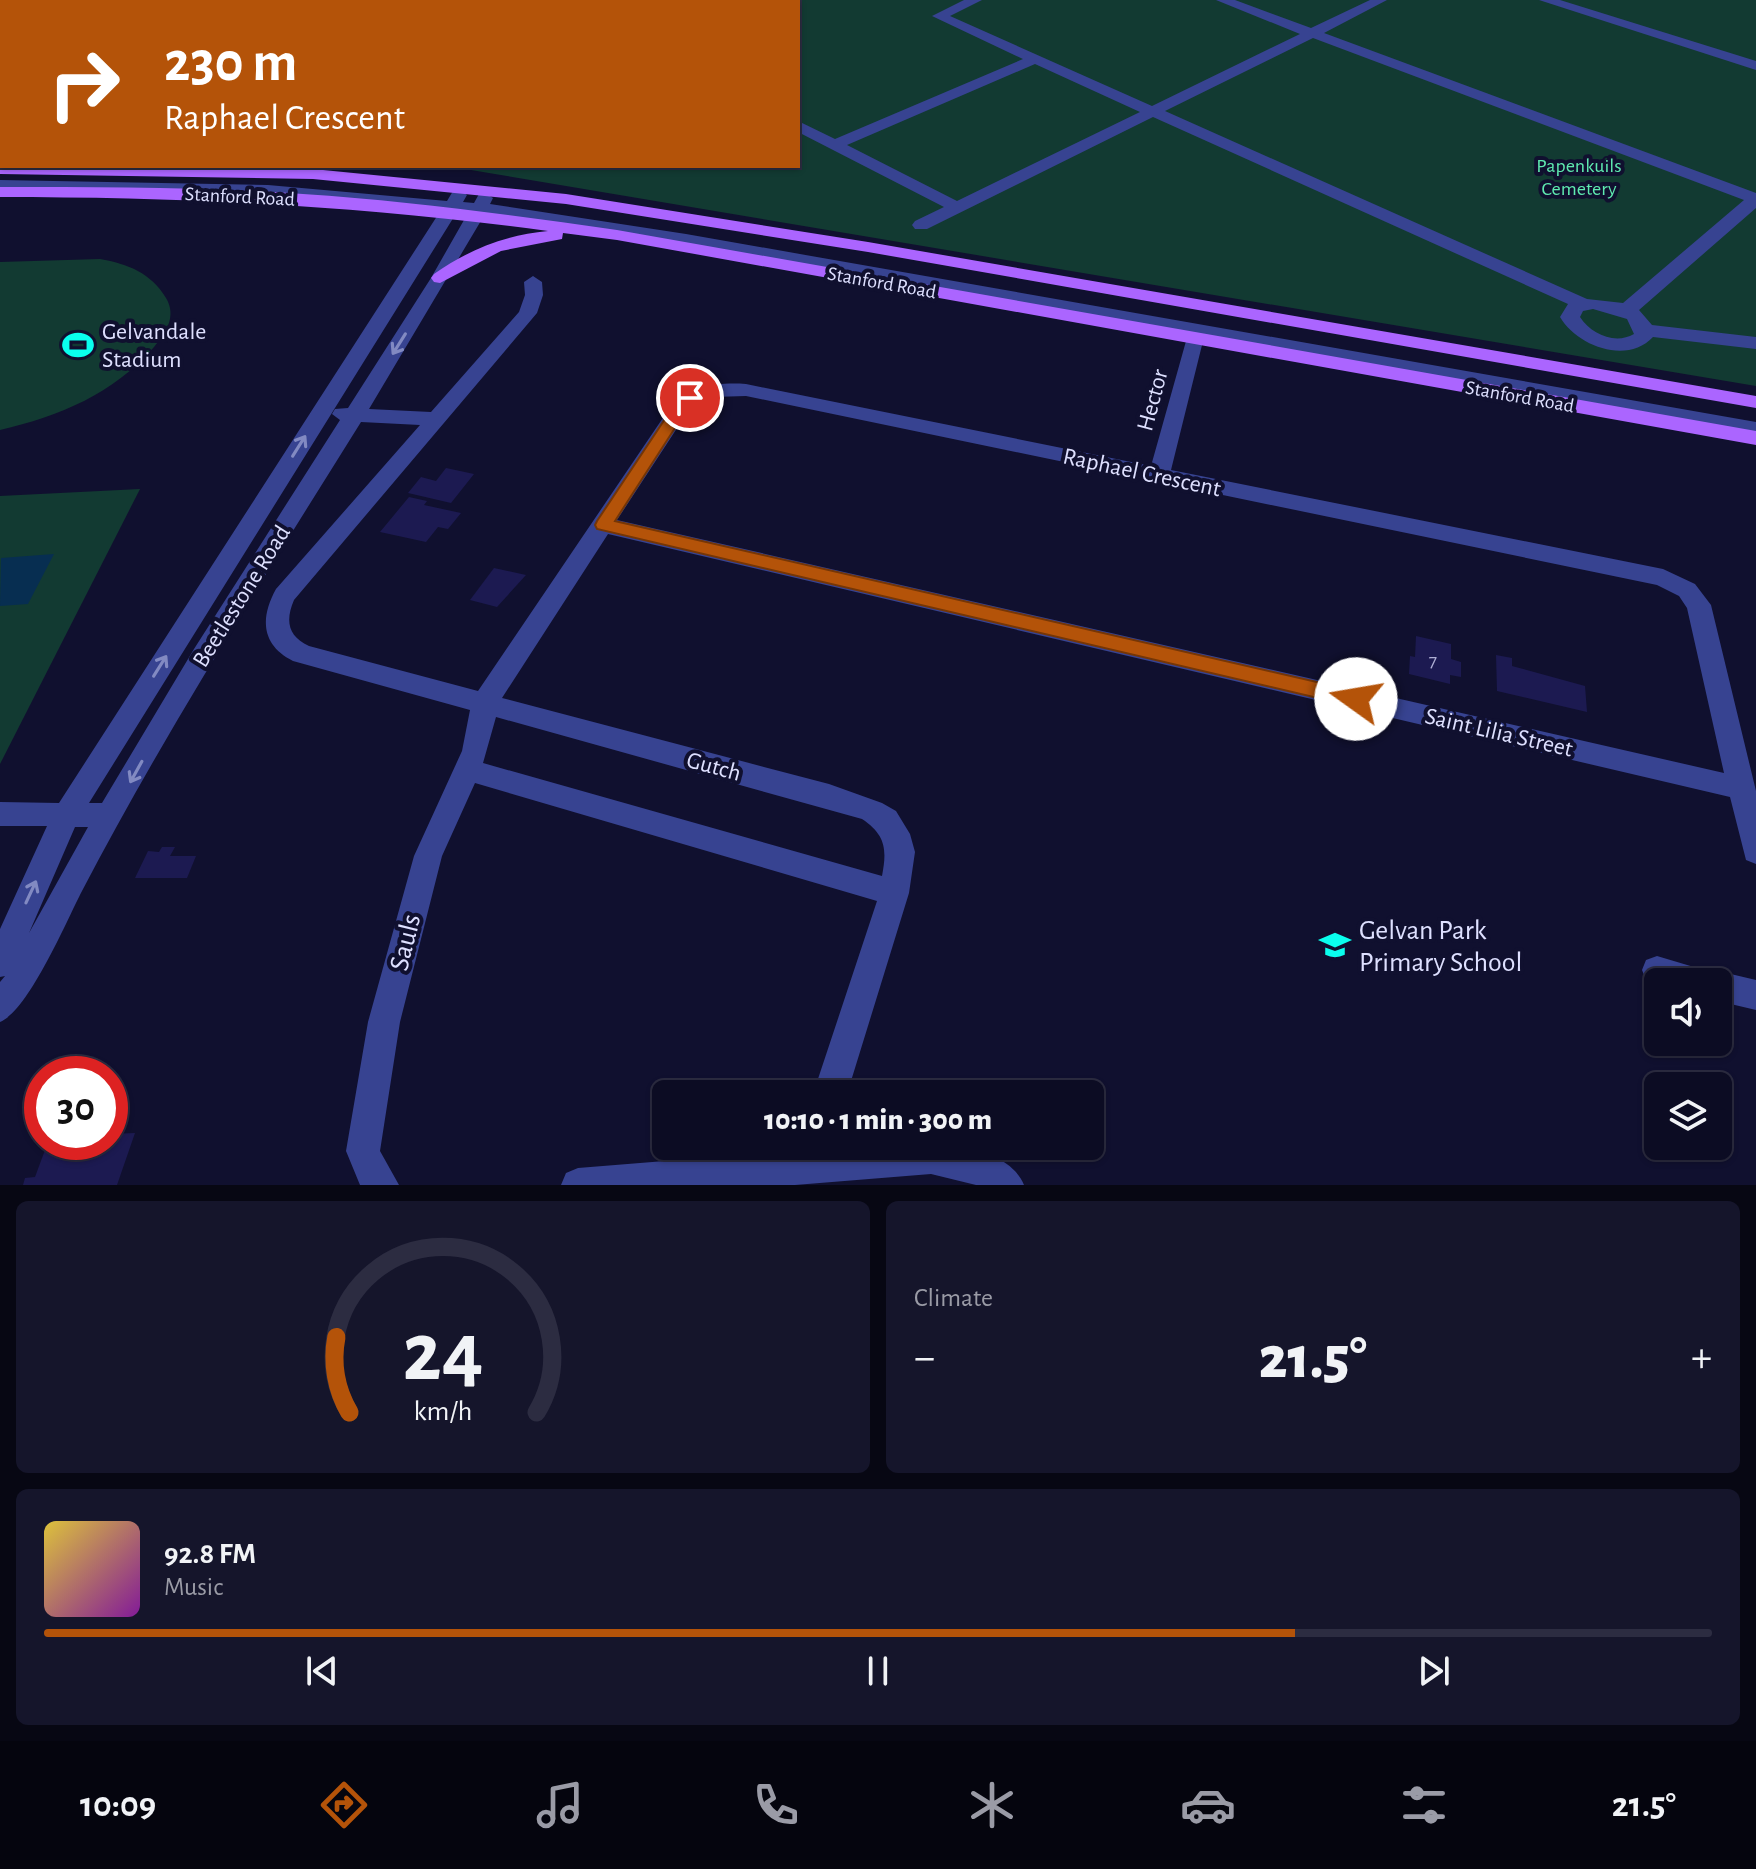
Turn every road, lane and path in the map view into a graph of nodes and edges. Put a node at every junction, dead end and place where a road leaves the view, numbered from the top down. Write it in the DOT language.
graph roads {
  1 [pos="975,0"];
  2 [pos="1223,0"];
  3 [pos="1380,0"];
  4 [pos="1546,0"];
  5 [pos="1314,34"];
  6 [pos="1032,60"];
  7 [pos="1756,66"];
  8 [pos="1151,112"];
  9 [pos="800,127"];
  10 [pos="834,145"];
  11 [pos="0,169"];
  12 [pos="0,176"];
  13 [pos="0,185"];
  14 [pos="0,192"];
  15 [pos="1756,199"];
  16 [pos="456,200"];
  17 [pos="482,203"];
  18 [pos="956,207"];
  19 [pos="921,225"];
  20 [pos="617,235"];
  21 [pos="440,278"];
  22 [pos="533,282"];
  23 [pos="1583,304"];
  24 [pos="1626,311"];
  25 [pos="1645,330"];
  26 [pos="1195,338"];
  27 [pos="1756,343"];
  28 [pos="1756,402"];
  29 [pos="319,413"];
  30 [pos="356,414"];
  31 [pos="1756,416"];
  32 [pos="437,419"];
  33 [pos="1756,429"];
  34 [pos="1756,438"];
  35 [pos="1159,475"];
  36 [pos="604,525"];
  37 [pos="275,625"];
  38 [pos="484,704"];
  39 [pos="466,769"];
  40 [pos="1739,788"];
  41 [pos="0,814"];
  42 [pos="67,814"];
  43 [pos="111,815"];
  44 [pos="1756,851"];
  45 [pos="894,893"];
  46 [pos="0,963"];
  47 [pos="1732,989"];
  48 [pos="1756,995"];
  49 [pos="0,1007"];
  50 [pos="834,1080"];
  51 [pos="778,1160"];
  52 [pos="946,1160"];
  53 [pos="382,1185"];
  54 [pos="578,1185"];
  55 [pos="1007,1185"];
  1 -- 6 [label="street"];
  2 -- 5 [label="street"];
  3 -- 5 [label="street"];
  4 -- 7 [label="street"];
  5 -- 8 [label="street"];
  5 -- 15 [label="street"];
  6 -- 8 [label="street"];
  6 -- 10 [label="street"];
  8 -- 18 [label="street"];
  8 -- 23 [label="street"];
  9 -- 10 [label="street"];
  10 -- 18 [label="street"];
  11 -- 16 [label="main road, Stanford Road"];
  12 -- 16 [label="street"];
  13 -- 16 [label="street"];
  14 -- 16 [label="main road, Stanford Road"];
  15 -- 24 [label="street"];
  16 -- 17 [label="main road, Stanford Road"];
  16 -- 17 [label="main road, Stanford Road"];
  16 -- 29 [label="street, Beetlestone Road"];
  17 -- 20 [label="main road, Stanford Road"];
  17 -- 21 [label="street, Beetlestone Road"];
  17 -- 28 [label="main road, Stanford Road"];
  17 -- 31 [label="street"];
  17 -- 33 [label="street"];
  18 -- 19 [label="street"];
  20 -- 21 [label="main road"];
  20 -- 26 [label="main road, Stanford Road"];
  21 -- 30 [label="street, Beetlestone Road, one-way"];
  22 -- 32 [label="street, Beetlestone Road"];
  23 -- 24 [label="street"];
  23 -- 25 [label="street"];
  24 -- 25 [label="street"];
  25 -- 27 [label="street"];
  26 -- 34 [label="main road, Stanford Road"];
  26 -- 35 [label="street, Hector"];
  29 -- 30 [label="street"];
  42 -- 29 [label="street, Beetlestone Road, one-way"];
  30 -- 32 [label="street"];
  30 -- 43 [label="street, Beetlestone Road, one-way"];
  32 -- 37 [label="street, Beetlestone Road"];
  35 -- 36 [label="street, Raphael Crescent"];
  35 -- 40 [label="street, Raphael Crescent"];
  36 -- 38 [label="street, Raphael Crescent"];
  36 -- 40 [label="street, Saint Lilia Street"];
  37 -- 38 [label="street, Gutch"];
  38 -- 39 [label="street, Sauls"];
  38 -- 45 [label="street, Gutch"];
  39 -- 45 [label="street"];
  39 -- 53 [label="street, Sauls"];
  40 -- 44 [label="street, Raphael Crescent"];
  41 -- 42 [label="street"];
  42 -- 43 [label="street"];
  46 -- 42 [label="street, Beetlestone Road, one-way"];
  43 -- 49 [label="street, Beetlestone Road"];
  45 -- 50 [label="street, Gutch"];
  47 -- 48 [label="street"];
  51 -- 54 [label="street"];
  52 -- 55 [label="street"];
}
